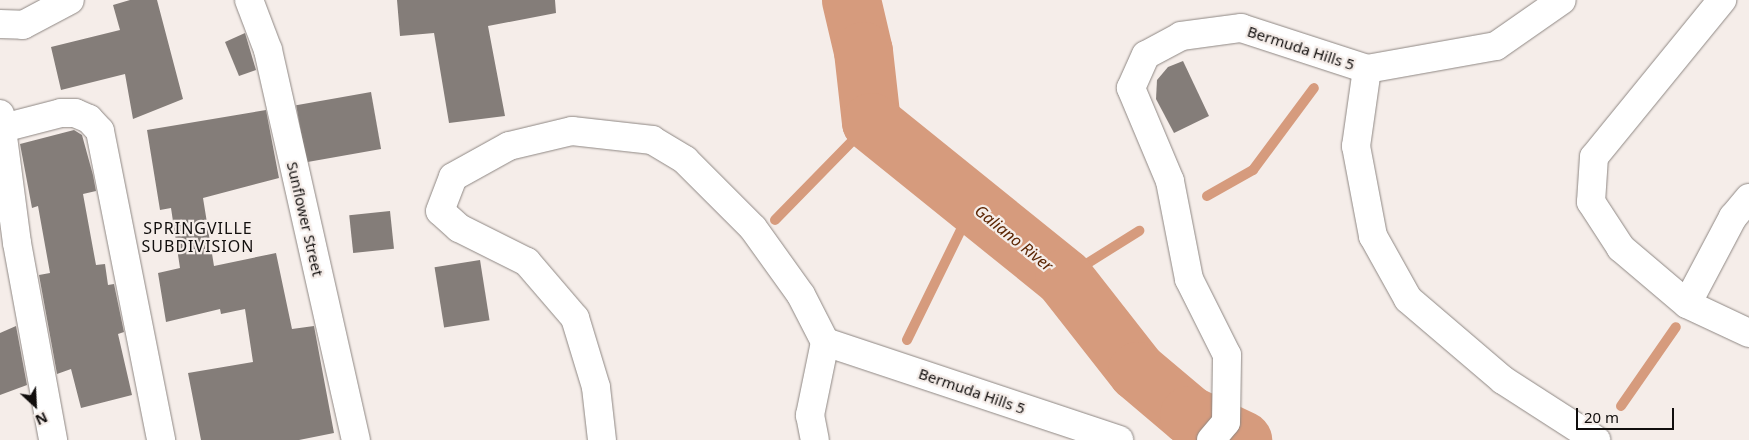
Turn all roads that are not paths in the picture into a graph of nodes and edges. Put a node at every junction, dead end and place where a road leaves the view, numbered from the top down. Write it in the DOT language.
graph roads {
  1 [pos="70,0"];
  2 [pos="249,0"];
  3 [pos="1562,0"];
  4 [pos="1722,0"];
  5 [pos="0,24"];
  6 [pos="1367,69"];
  7 [pos="2,121"];
  8 [pos="1749,198"];
  9 [pos="1687,304"];
  10 [pos="1749,333"];
  11 [pos="825,342"];
  12 [pos="1219,431"];
  13 [pos="52,440"];
  14 [pos="161,440"];
  15 [pos="356,440"];
  16 [pos="602,440"];
  17 [pos="815,440"];
  18 [pos="1119,440"];
  19 [pos="1596,440"];
  1 -- 5 [label="street"];
  2 -- 15 [label="street, Sunflower Street"];
  3 -- 6 [label="street"];
  4 -- 9 [label="street"];
  6 -- 12 [label="street, Bermuda Hills 5"];
  6 -- 19 [label="street, Bermuda Hills 5"];
  7 -- 13 [label="street"];
  7 -- 14 [label="street"];
  8 -- 9 [label="street"];
  9 -- 10 [label="street"];
  11 -- 16 [label="street"];
  11 -- 17 [label="street"];
  11 -- 18 [label="street, Bermuda Hills 5"];
}
